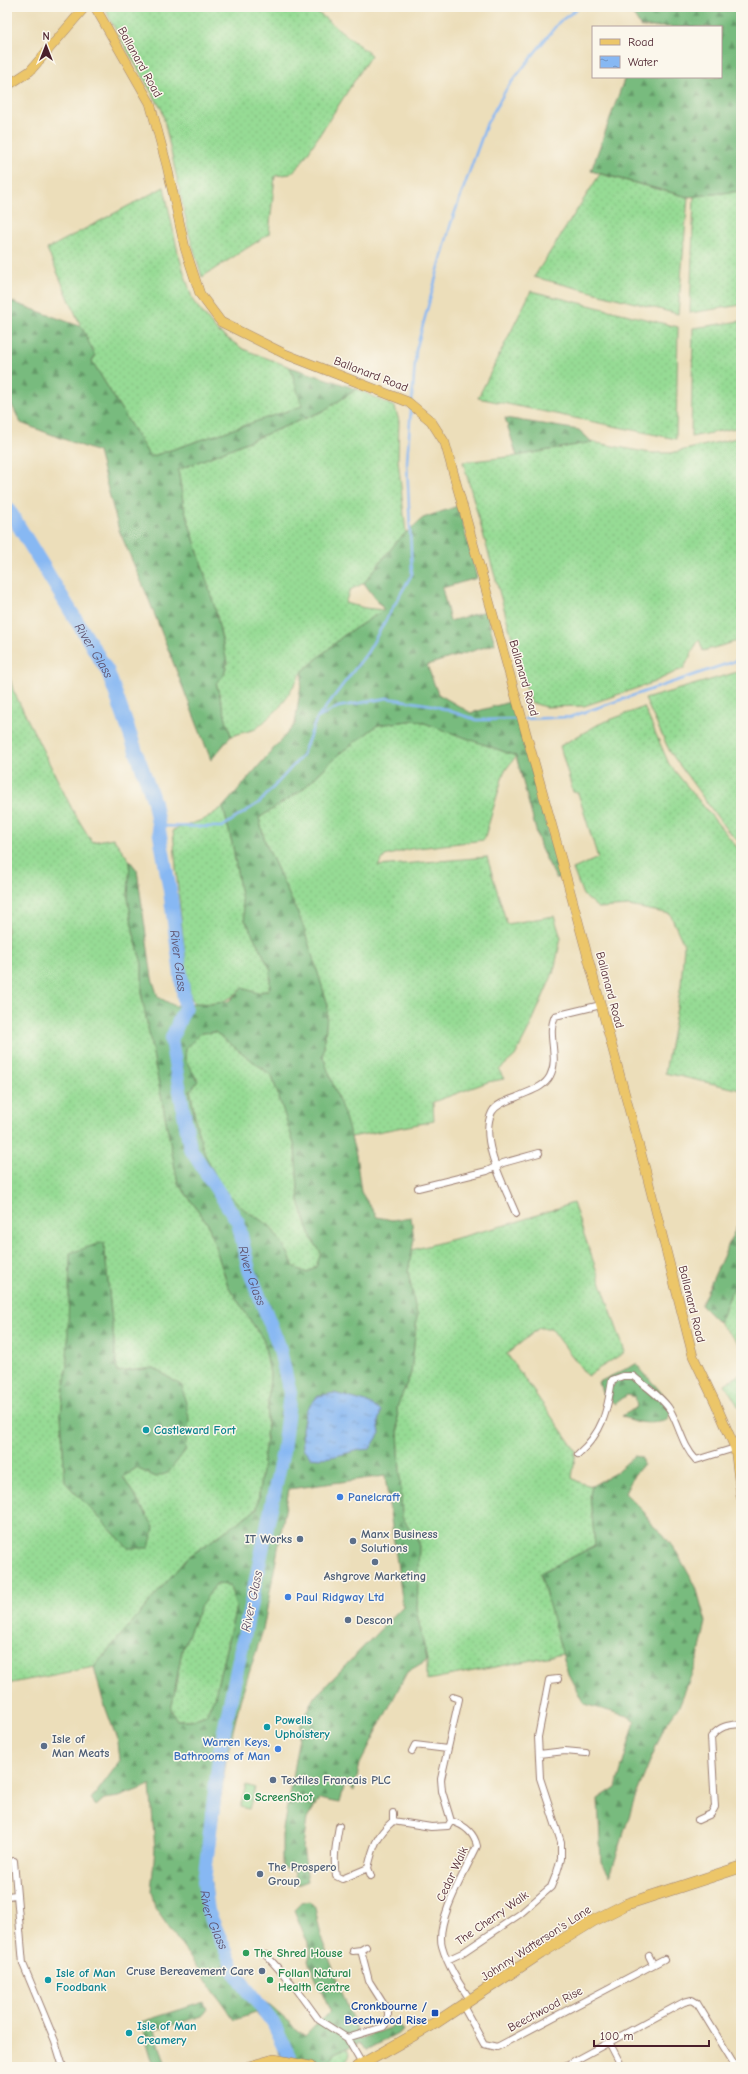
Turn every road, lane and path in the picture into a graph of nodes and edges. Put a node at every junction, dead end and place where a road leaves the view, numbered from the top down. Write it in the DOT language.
graph roads {
  1 [pos="85,7"];
  2 [pos="95,7"];
  3 [pos="7,86"];
  4 [pos="601,1005"];
  5 [pos="539,1154"];
  6 [pos="494,1167"];
  7 [pos="418,1188"];
  8 [pos="516,1214"];
  9 [pos="735,1448"];
  10 [pos="578,1454"];
  11 [pos="741,1497"];
  12 [pos="558,1679"];
  13 [pos="453,1697"];
  14 [pos="741,1724"];
  15 [pos="414,1745"];
  16 [pos="447,1749"];
  17 [pos="586,1753"];
  18 [pos="538,1754"];
  19 [pos="393,1812"];
  20 [pos="698,1820"];
  21 [pos="451,1821"];
  22 [pos="393,1822"];
  23 [pos="339,1826"];
  24 [pos="14,1861"];
  25 [pos="741,1867"];
  26 [pos="368,1868"];
  27 [pos="371,1876"];
  28 [pos="7,1896"];
  29 [pos="16,1896"];
  30 [pos="353,1951"];
  31 [pos="266,1955"];
  32 [pos="649,1956"];
  33 [pos="664,1959"];
  34 [pos="447,1960"];
  35 [pos="653,1964"];
  36 [pos="467,2003"];
  37 [pos="347,2038"];
  38 [pos="609,2042"];
  39 [pos="359,2066"];
  40 [pos="63,2067"];
  41 [pos="249,2067"];
  42 [pos="310,2067"];
  43 [pos="563,2067"];
  44 [pos="622,2067"];
  45 [pos="736,2067"];
  1 -- 3 [label="main road"];
  2 -- 4 [label="main road, Ballanard Road"];
  4 -- 6 [label="street"];
  4 -- 9 [label="main road, Ballanard Road"];
  5 -- 6 [label="street"];
  6 -- 7 [label="street"];
  6 -- 8 [label="street"];
  9 -- 10 [label="street"];
  9 -- 11 [label="main road, Ballanard Road"];
  12 -- 18 [label="street, The Cherry Walk"];
  13 -- 16 [label="street"];
  14 -- 20 [label="street"];
  15 -- 16 [label="street"];
  16 -- 21 [label="street"];
  17 -- 18 [label="street"];
  18 -- 34 [label="street, The Cherry Walk"];
  19 -- 22 [label="street"];
  21 -- 22 [label="street"];
  21 -- 34 [label="street, Cedar Walk"];
  22 -- 26 [label="street"];
  23 -- 26 [label="street"];
  24 -- 29 [label="street"];
  25 -- 36 [label="highway, Johnny Watterson's Lane"];
  26 -- 27 [label="street"];
  28 -- 29 [label="street"];
  29 -- 40 [label="street"];
  30 -- 37 [label="street"];
  31 -- 37 [label="street"];
  32 -- 35 [label="street"];
  33 -- 35 [label="street, Beechwood Rise"];
  34 -- 36 [label="street, Cedar Walk"];
  35 -- 36 [label="street, Beechwood Rise"];
  36 -- 39 [label="highway, Johnny Watterson's Lane"];
  37 -- 39 [label="street"];
  38 -- 43 [label="street"];
  38 -- 44 [label="street"];
  38 -- 45 [label="street"];
  41 -- 42 [label="highway"];
}
